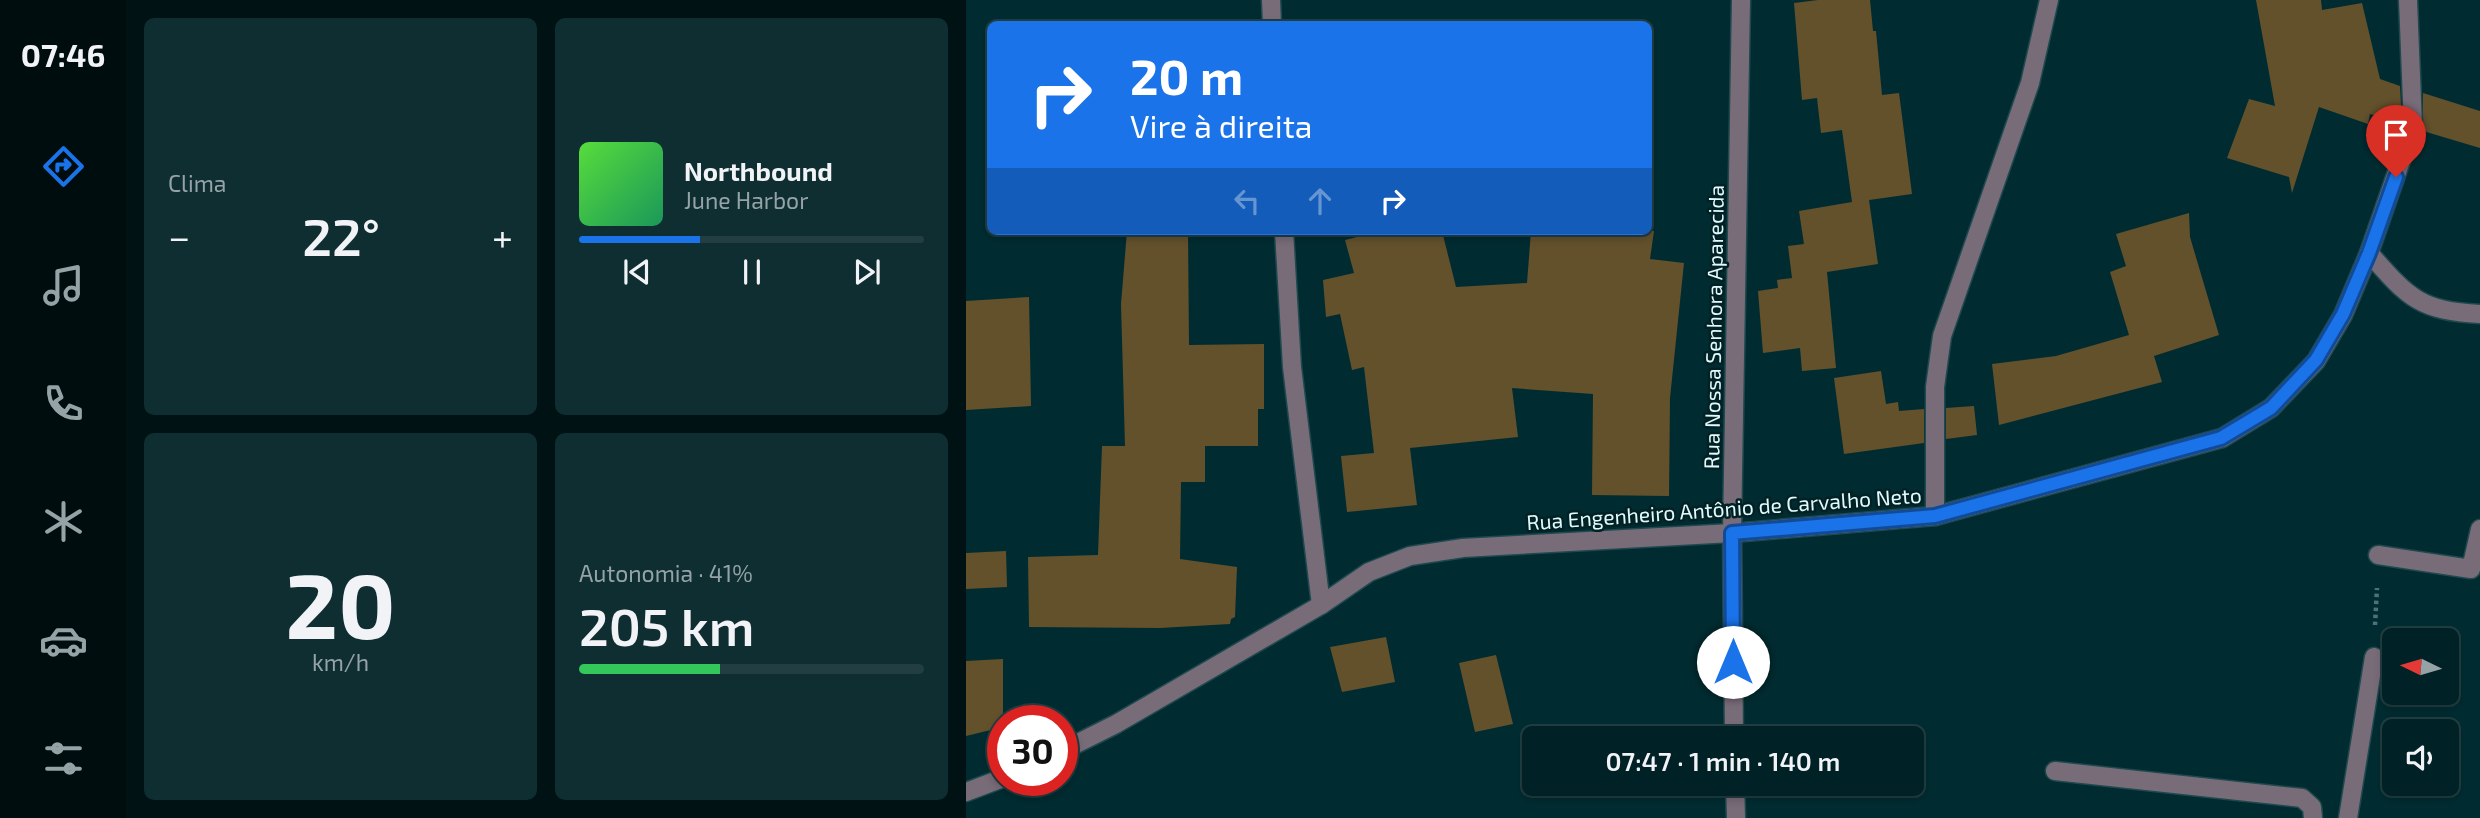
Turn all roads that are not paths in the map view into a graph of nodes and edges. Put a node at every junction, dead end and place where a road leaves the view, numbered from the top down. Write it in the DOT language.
graph roads {
  1 [pos="1271,0"];
  2 [pos="1741,0"];
  3 [pos="2049,0"];
  4 [pos="2408,0"];
  5 [pos="1272,21"];
  6 [pos="1284,235"];
  7 [pos="2369,253"];
  8 [pos="2480,314"];
  9 [pos="1935,516"];
  10 [pos="2480,529"];
  11 [pos="1732,533"];
  12 [pos="2378,555"];
  13 [pos="1321,605"];
  14 [pos="2374,657"];
  15 [pos="1734,726"];
  16 [pos="1078,743"];
  17 [pos="2055,771"];
  18 [pos="987,784"];
  19 [pos="966,792"];
  20 [pos="1735,796"];
  21 [pos="1736,818"];
  22 [pos="2313,818"];
  23 [pos="2348,818"];
  1 -- 5 [label="street"];
  2 -- 11 [label="street, Rua Nossa Senhora Aparecida"];
  3 -- 9 [label="street"];
  4 -- 7 [label="street, Rua Engenheiro Antônio de Carvalho Neto"];
  6 -- 13 [label="street"];
  7 -- 8 [label="street"];
  7 -- 9 [label="street, Rua Engenheiro Antônio de Carvalho Neto"];
  9 -- 11 [label="street, Rua Engenheiro Antônio de Carvalho Neto"];
  10 -- 12 [label="street"];
  11 -- 13 [label="street, Rua Engenheiro Antônio de Carvalho Neto"];
  11 -- 15 [label="street, Rua Nossa Senhora Aparecida"];
  13 -- 16 [label="street, Rua Engenheiro Antônio de Carvalho Neto"];
  14 -- 23 [label="street"];
  17 -- 22 [label="street"];
  18 -- 19 [label="street"];
  20 -- 21 [label="street"];
}
